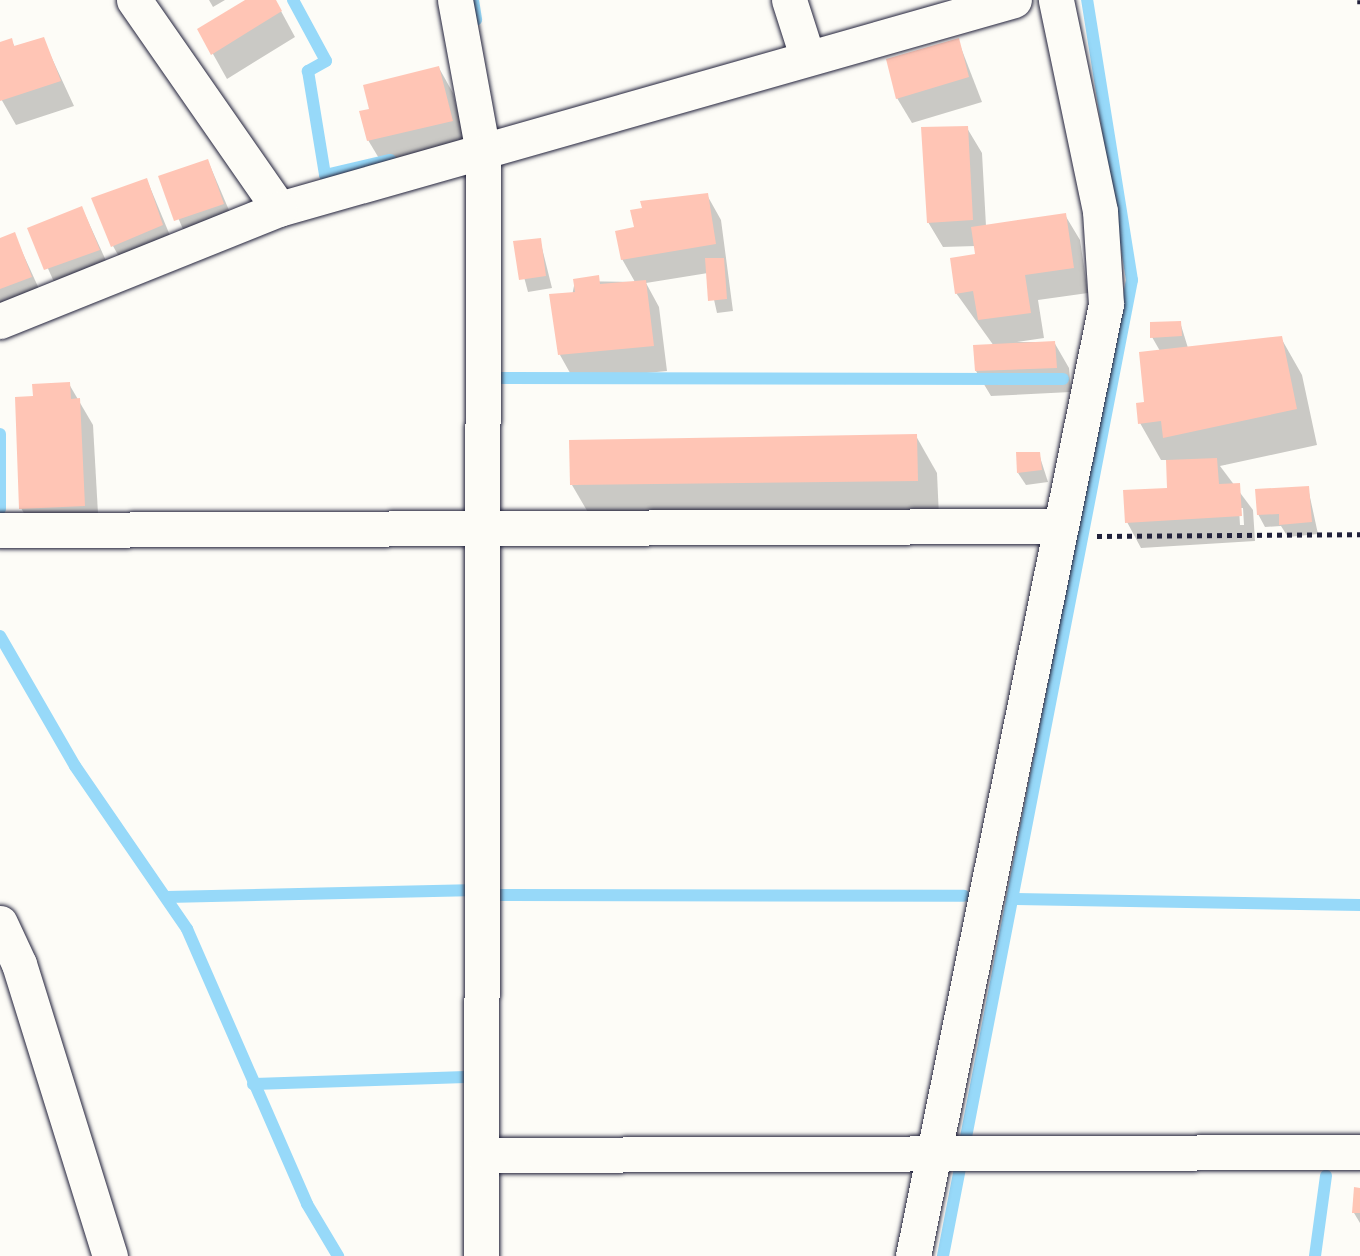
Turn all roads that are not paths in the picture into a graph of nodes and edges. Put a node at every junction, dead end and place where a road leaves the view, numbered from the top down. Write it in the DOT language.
graph roads {
  1 [pos="134,0"];
  2 [pos="455,0"];
  3 [pos="789,0"];
  4 [pos="1014,0"];
  5 [pos="1056,0"];
  6 [pos="807,56"];
  7 [pos="482,153"];
  8 [pos="279,209"];
  9 [pos="0,321"];
  10 [pos="0,530"];
  11 [pos="484,530"];
  12 [pos="1059,532"];
  13 [pos="0,923"];
  14 [pos="933,1152"];
  15 [pos="1360,1152"];
  16 [pos="482,1155"];
  17 [pos="110,1256"];
  18 [pos="481,1256"];
  19 [pos="913,1256"];
  1 -- 8 [label="street"];
  2 -- 7 [label="street"];
  3 -- 6 [label="street"];
  4 -- 6 [label="street"];
  5 -- 12 [label="street"];
  6 -- 7 [label="street"];
  7 -- 8 [label="street"];
  7 -- 11 [label="street"];
  8 -- 9 [label="street"];
  10 -- 11 [label="street"];
  11 -- 12 [label="street"];
  11 -- 16 [label="street"];
  12 -- 14 [label="street"];
  13 -- 17 [label="street"];
  14 -- 15 [label="street"];
  14 -- 16 [label="street"];
  14 -- 19 [label="street"];
  16 -- 18 [label="street"];
}
